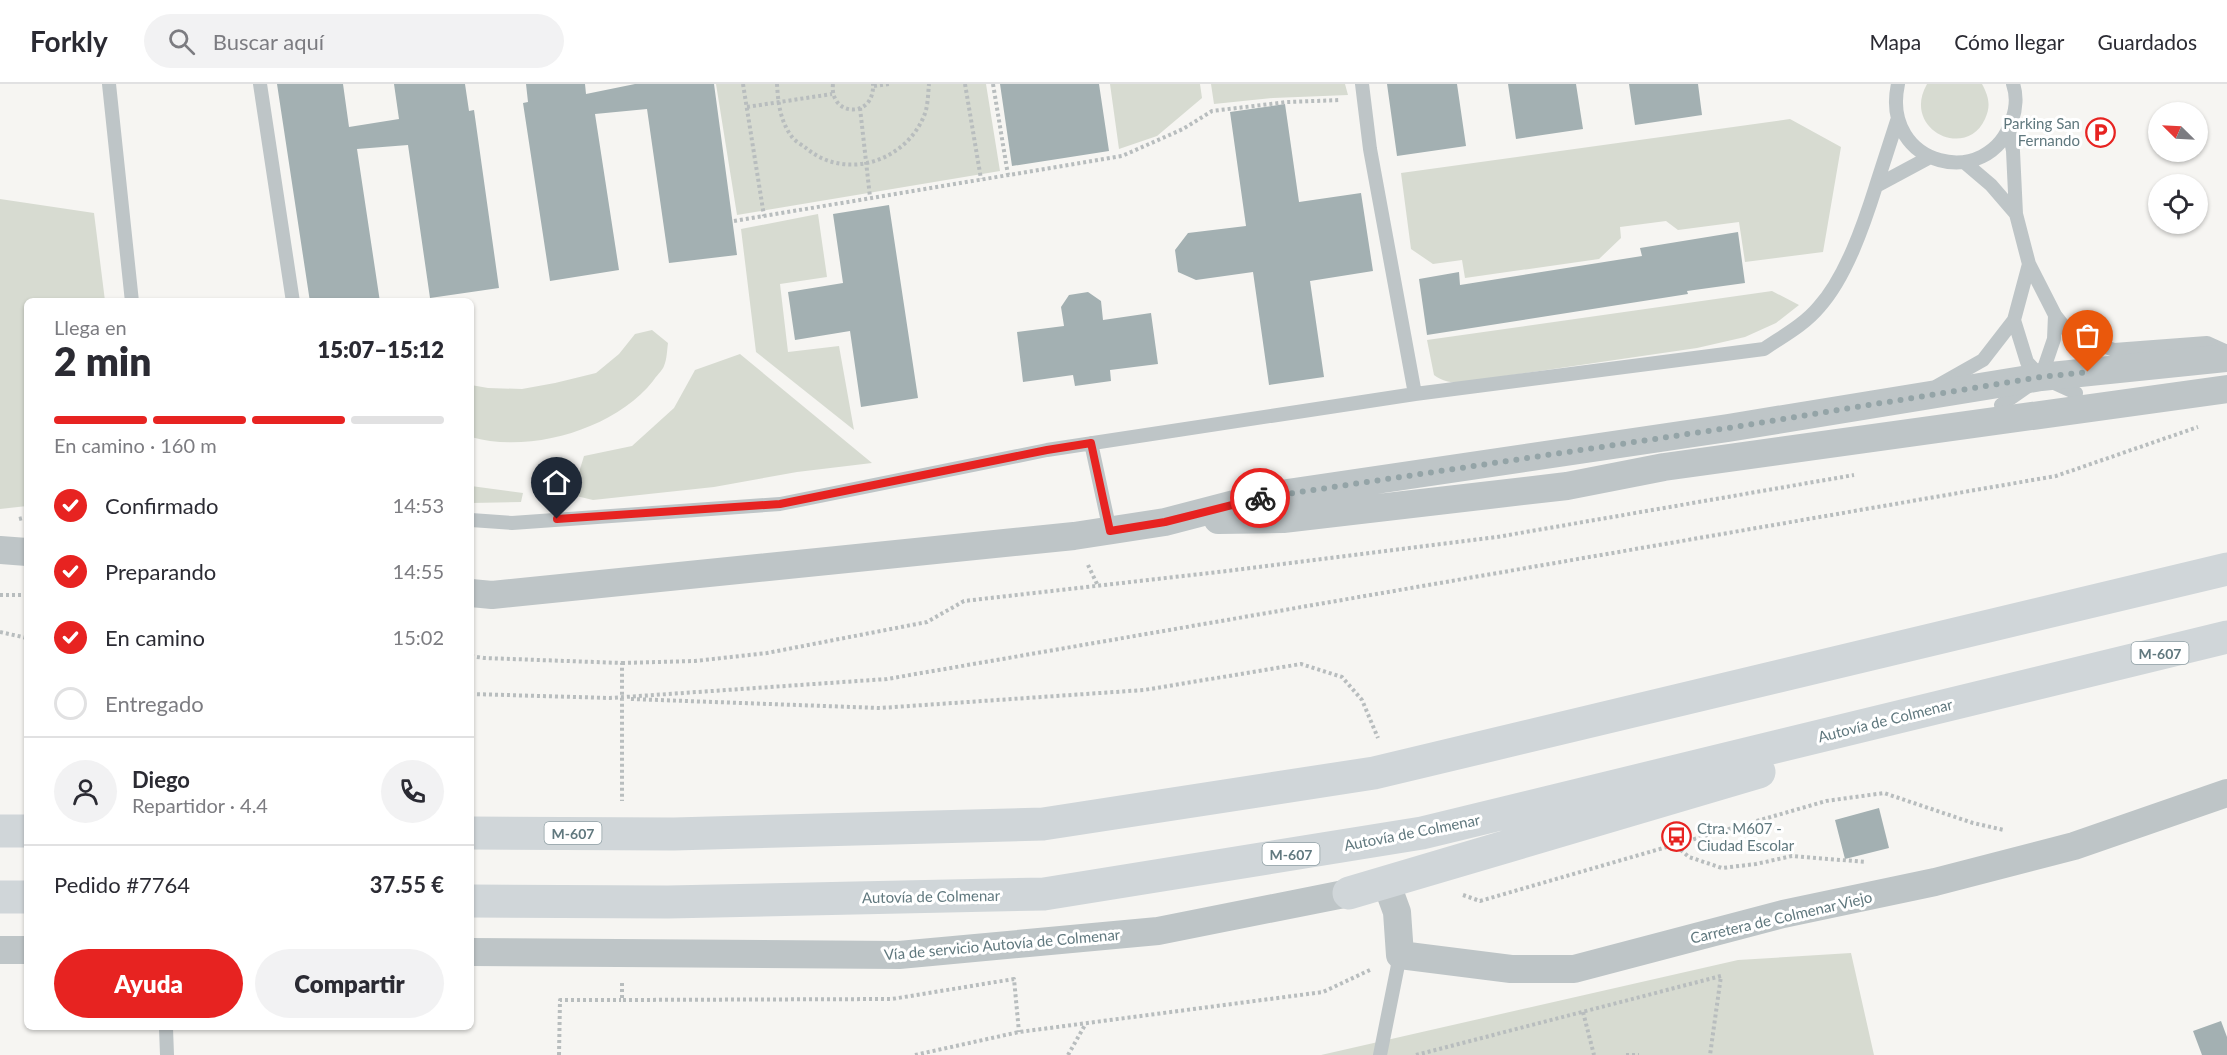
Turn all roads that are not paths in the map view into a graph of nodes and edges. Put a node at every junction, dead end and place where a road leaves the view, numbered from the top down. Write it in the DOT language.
graph roads {
  1 [pos="109,84"];
  2 [pos="261,84"];
  3 [pos="1362,84"];
  4 [pos="1898,84"];
  5 [pos="2013,84"];
  6 [pos="1897,121"];
  7 [pos="2009,130"];
  8 [pos="1930,158"];
  9 [pos="1964,162"];
  10 [pos="1876,186"];
  11 [pos="2016,214"];
  12 [pos="2029,264"];
  13 [pos="132,298"];
  14 [pos="292,298"];
  15 [pos="2055,315"];
  16 [pos="2014,320"];
  17 [pos="2227,352"];
  18 [pos="2227,358"];
  19 [pos="2227,375"];
  20 [pos="2041,377"];
  21 [pos="2227,389"];
  22 [pos="2076,393"];
  23 [pos="1415,394"];
  24 [pos="1920,396"];
  25 [pos="2001,405"];
  26 [pos="1091,443"];
  27 [pos="1664,467"];
  28 [pos="474,520"];
  29 [pos="1165,522"];
  30 [pos="1110,531"];
  31 [pos="2227,569"];
  32 [pos="474,593"];
  33 [pos="2227,637"];
  34 [pos="2092,669"];
  35 [pos="2227,793"];
  36 [pos="0,831"];
  37 [pos="24,831"];
  38 [pos="474,833"];
  39 [pos="1386,882"];
  40 [pos="1349,892"];
  41 [pos="0,897"];
  42 [pos="24,897"];
  43 [pos="474,901"];
  44 [pos="0,950"];
  45 [pos="24,950"];
  46 [pos="474,952"];
  47 [pos="1400,956"];
  48 [pos="166,1030"];
  49 [pos="166,1055"];
  50 [pos="1380,1055"];
  1 -- 13 [label="lane"];
  2 -- 14 [label="lane"];
  3 -- 23 [label="lane"];
  4 -- 6 [label="lane"];
  5 -- 7 [label="lane"];
  6 -- 8 [label="lane"];
  6 -- 10 [label="lane"];
  7 -- 9 [label="lane"];
  7 -- 11 [label="lane"];
  8 -- 9 [label="lane"];
  8 -- 10 [label="lane"];
  9 -- 11 [label="lane"];
  10 -- 23 [label="lane"];
  11 -- 12 [label="lane"];
  12 -- 15 [label="lane"];
  12 -- 16 [label="lane"];
  15 -- 17 [label="lane"];
  15 -- 20 [label="lane"];
  16 -- 20 [label="lane"];
  16 -- 24 [label="lane"];
  18 -- 20 [label="street"];
  19 -- 22 [label="street"];
  20 -- 22 [label="lane"];
  20 -- 24 [label="street"];
  20 -- 25 [label="lane"];
  21 -- 27 [label="street"];
  23 -- 26 [label="lane"];
  24 -- 29 [label="street"];
  25 -- 27 [label="street"];
  26 -- 28 [label="lane"];
  26 -- 30 [label="lane"];
  27 -- 29 [label="street"];
  29 -- 30 [label="street"];
  30 -- 32 [label="street"];
  31 -- 38 [label="highway, M-607"];
  33 -- 34 [label="highway, Autovía de Colmenar / M-607"];
  34 -- 39 [label="highway"];
  34 -- 43 [label="highway, Autovía de Colmenar / M-607"];
  35 -- 47 [label="street, Carretera de Colmenar Viejo"];
  36 -- 37 [label="highway"];
  39 -- 40 [label="highway"];
  39 -- 47 [label="street"];
  40 -- 46 [label="street, Vía de servicio Autovía de Colmenar"];
  41 -- 42 [label="highway"];
  44 -- 45 [label="street"];
  47 -- 50 [label="lane"];
  48 -- 49 [label="lane"];
}
